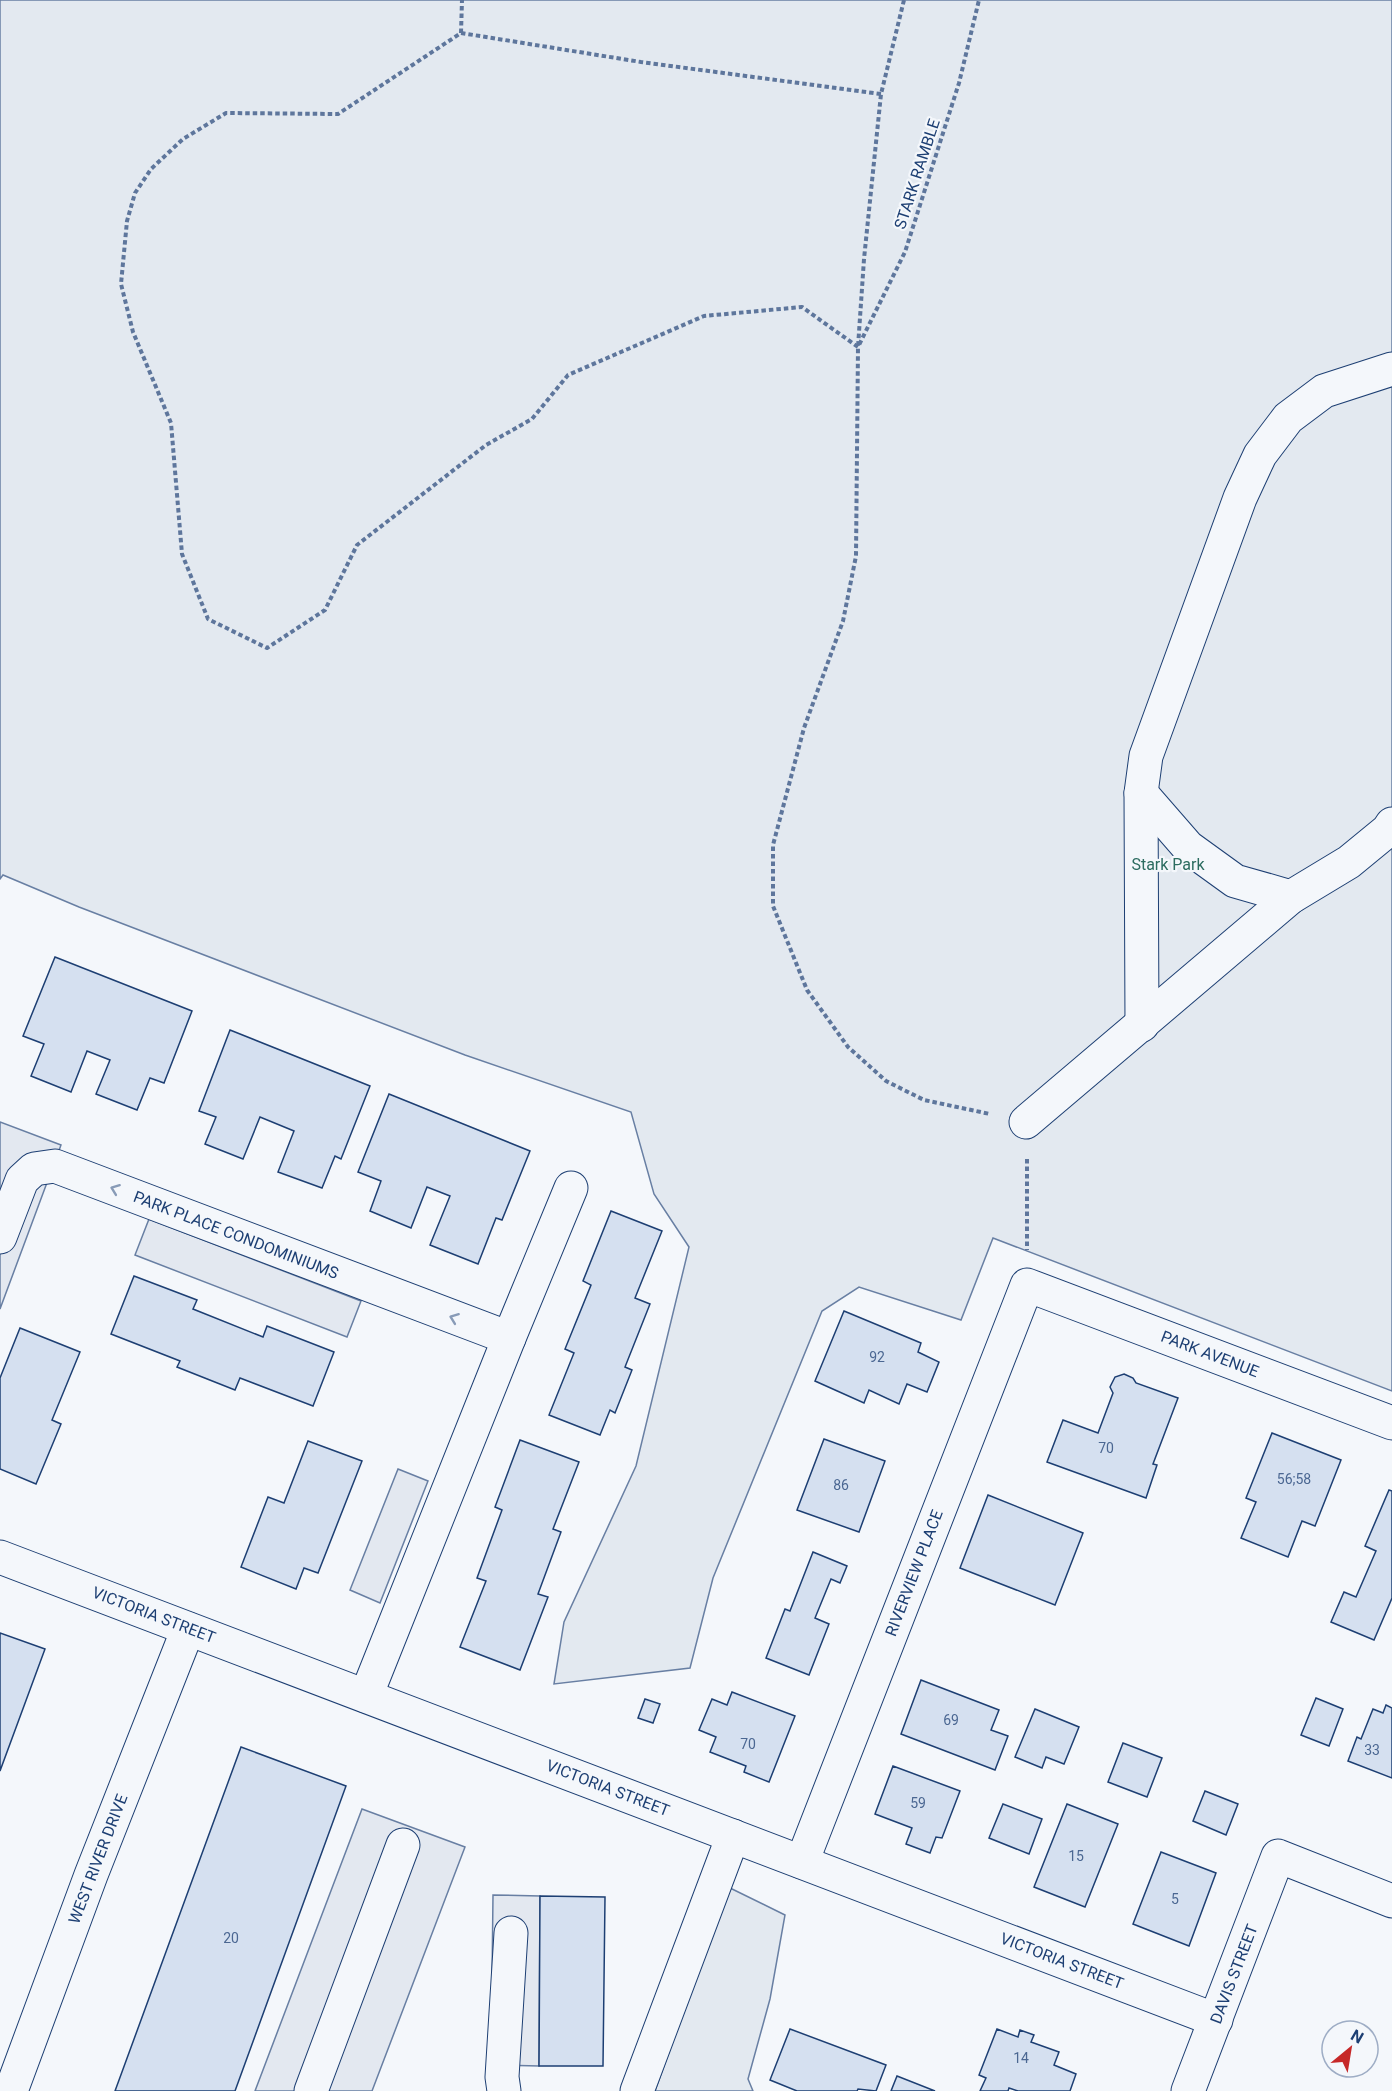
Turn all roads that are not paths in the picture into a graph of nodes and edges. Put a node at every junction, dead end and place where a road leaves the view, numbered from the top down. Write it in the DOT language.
graph roads {
  1 [pos="1392,369"];
  2 [pos="1141,793"];
  3 [pos="1392,824"];
  4 [pos="1291,897"];
  5 [pos="1142,1025"];
  6 [pos="1026,1122"];
  7 [pos="571,1188"];
  8 [pos="0,1237"];
  9 [pos="1027,1285"];
  10 [pos="508,1338"];
  11 [pos="1392,1423"];
  12 [pos="0,1557"];
  13 [pos="189,1629"];
  14 [pos="366,1696"];
  15 [pos="733,1836"];
  16 [pos="404,1845"];
  17 [pos="802,1862"];
  18 [pos="1392,1900"];
  19 [pos="511,1933"];
  20 [pos="1216,2020"];
  21 [pos="7,2088"];
  22 [pos="311,2091"];
  23 [pos="504,2091"];
  24 [pos="637,2091"];
  25 [pos="1188,2091"];
  1 -- 2 [label="street"];
  2 -- 4 [label="street"];
  2 -- 5 [label="street"];
  3 -- 4 [label="street"];
  4 -- 5 [label="street"];
  5 -- 6 [label="street"];
  7 -- 10 [label="street"];
  10 -- 8 [label="street, PARK PLACE CONDOMINIUMS, one-way"];
  9 -- 11 [label="street, PARK AVENUE"];
  9 -- 17 [label="street, RIVERVIEW PLACE"];
  10 -- 14 [label="street"];
  12 -- 13 [label="street, VICTORIA STREET"];
  13 -- 14 [label="street, VICTORIA STREET"];
  13 -- 21 [label="street, WEST RIVER DRIVE"];
  14 -- 15 [label="street, VICTORIA STREET"];
  15 -- 17 [label="street, VICTORIA STREET"];
  15 -- 24 [label="street"];
  16 -- 22 [label="street"];
  17 -- 20 [label="street, VICTORIA STREET"];
  18 -- 20 [label="street, DAVIS STREET"];
  19 -- 23 [label="street"];
  20 -- 25 [label="street, DAVIS STREET"];
}
